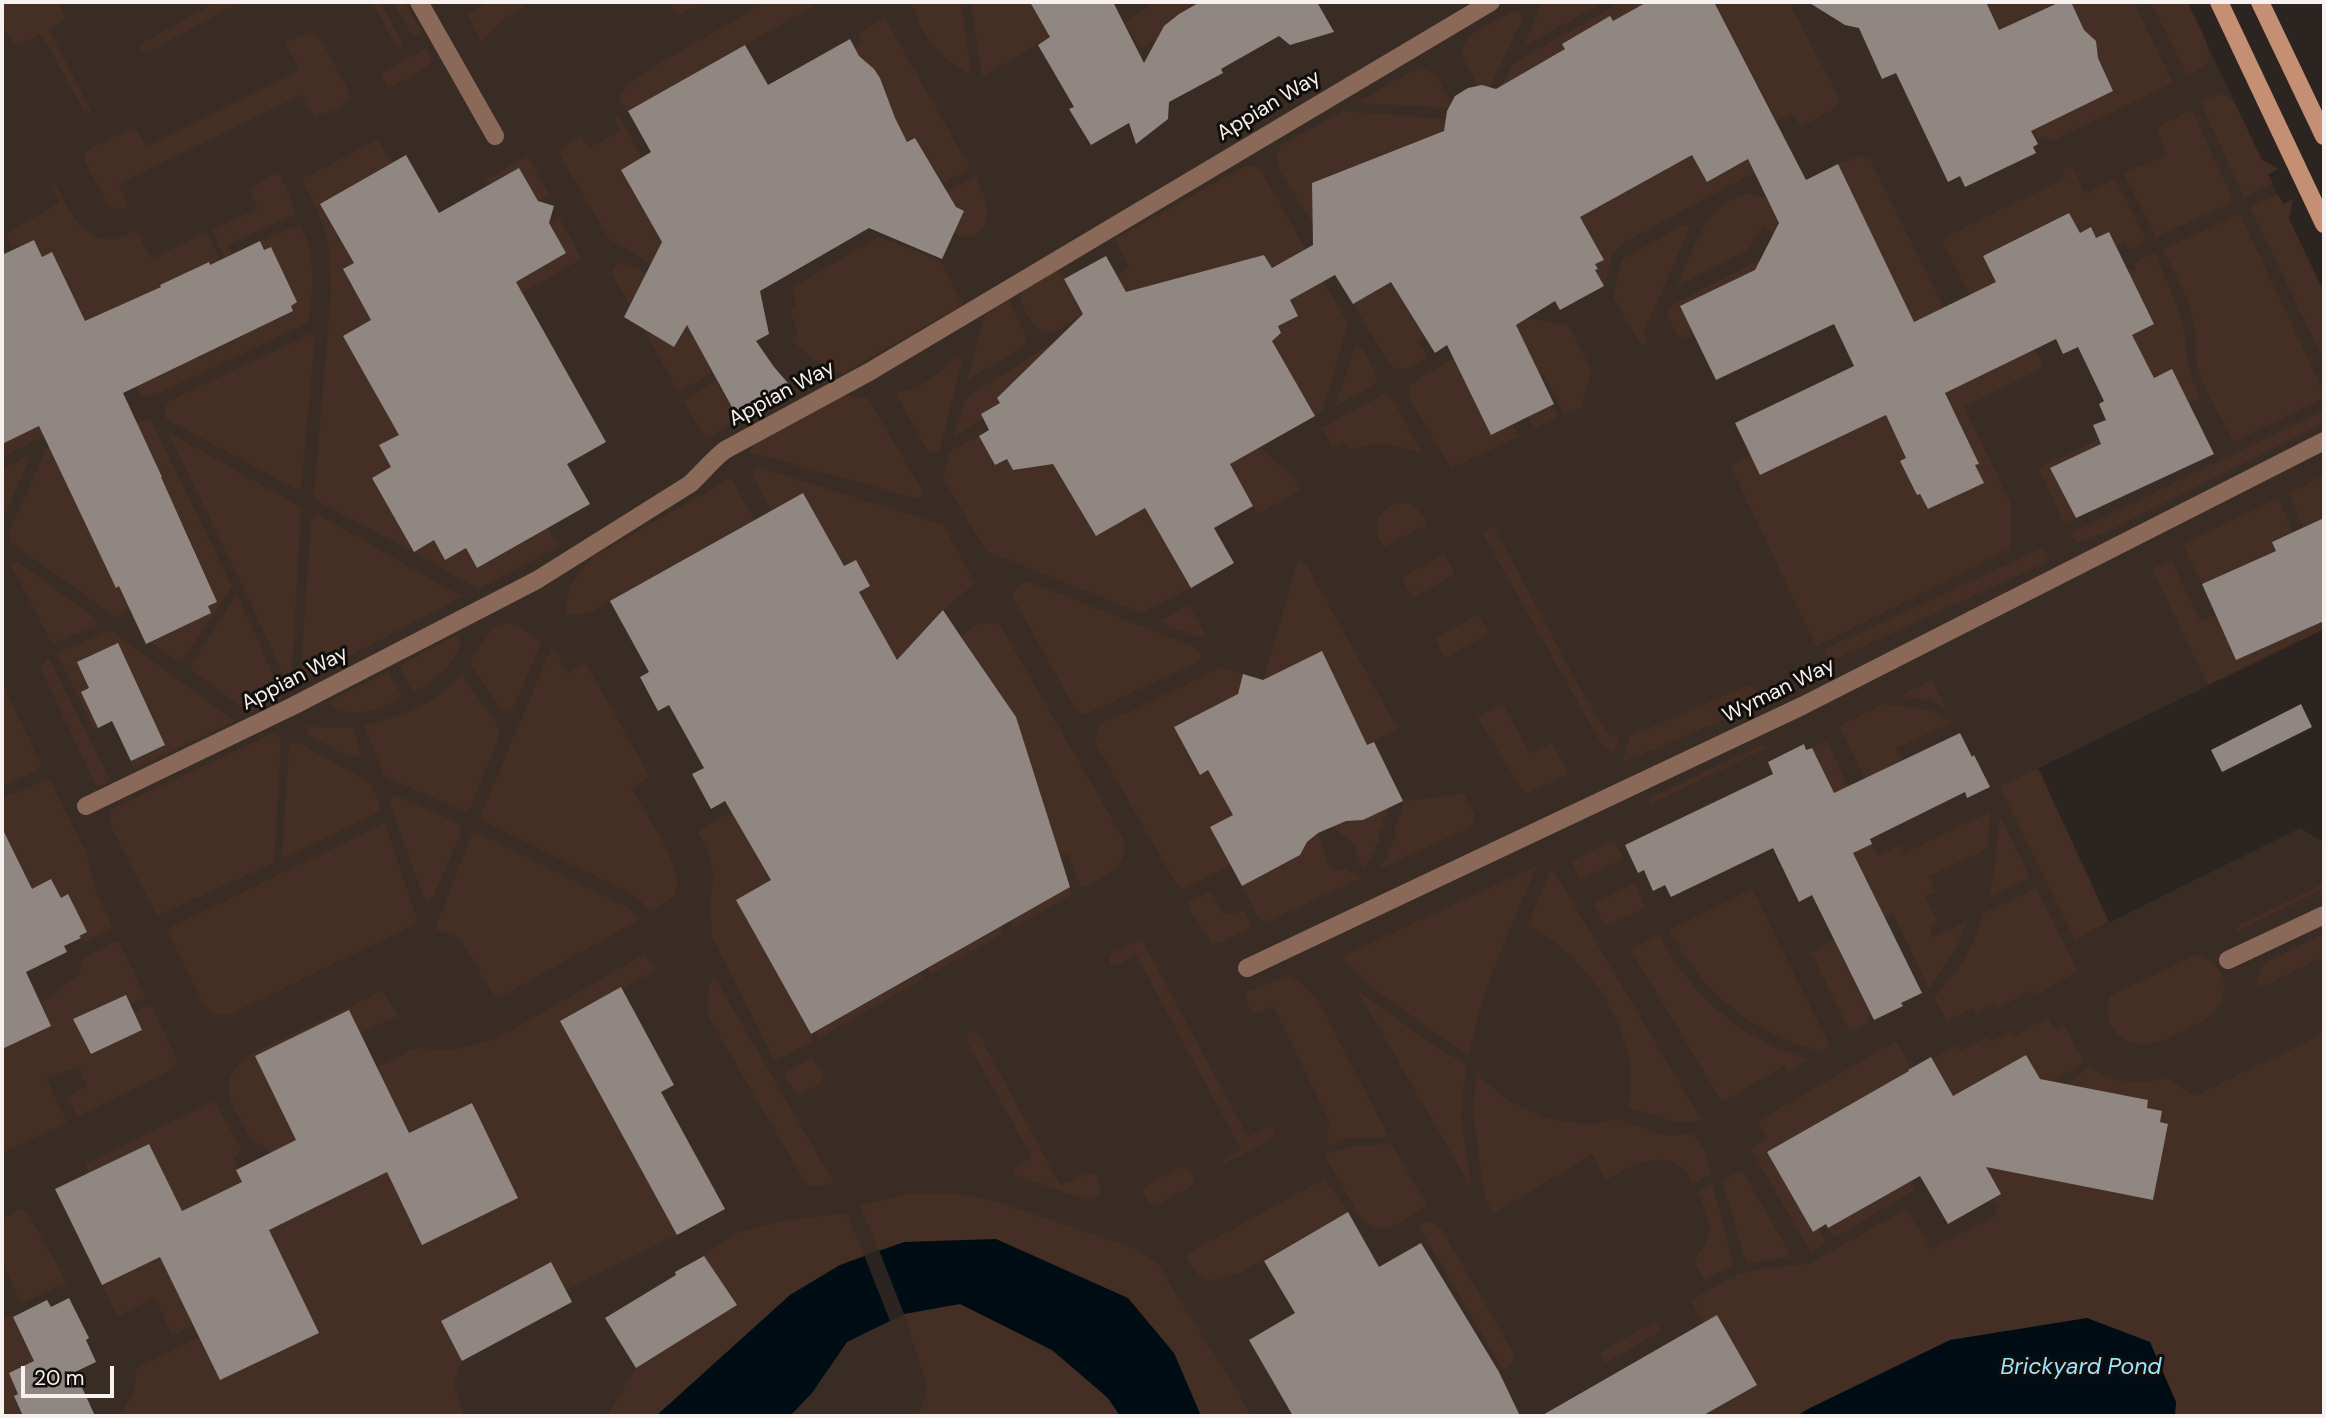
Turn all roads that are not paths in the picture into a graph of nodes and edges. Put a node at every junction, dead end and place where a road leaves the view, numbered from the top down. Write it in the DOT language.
graph roads {
  1 [pos="419,2"];
  2 [pos="1491,2"];
  3 [pos="2219,2"];
  4 [pos="2260,2"];
  5 [pos="495,136"];
  6 [pos="2324,136"];
  7 [pos="2324,224"];
  8 [pos="2324,441"];
  9 [pos="86,806"];
  10 [pos="2324,915"];
  11 [pos="2228,960"];
  12 [pos="1247,968"];
  1 -- 5 [label="street"];
  2 -- 9 [label="street, Appian Way"];
  3 -- 7 [label="main road"];
  4 -- 6 [label="main road"];
  8 -- 12 [label="street, Wyman Way"];
  10 -- 11 [label="street"];
}
